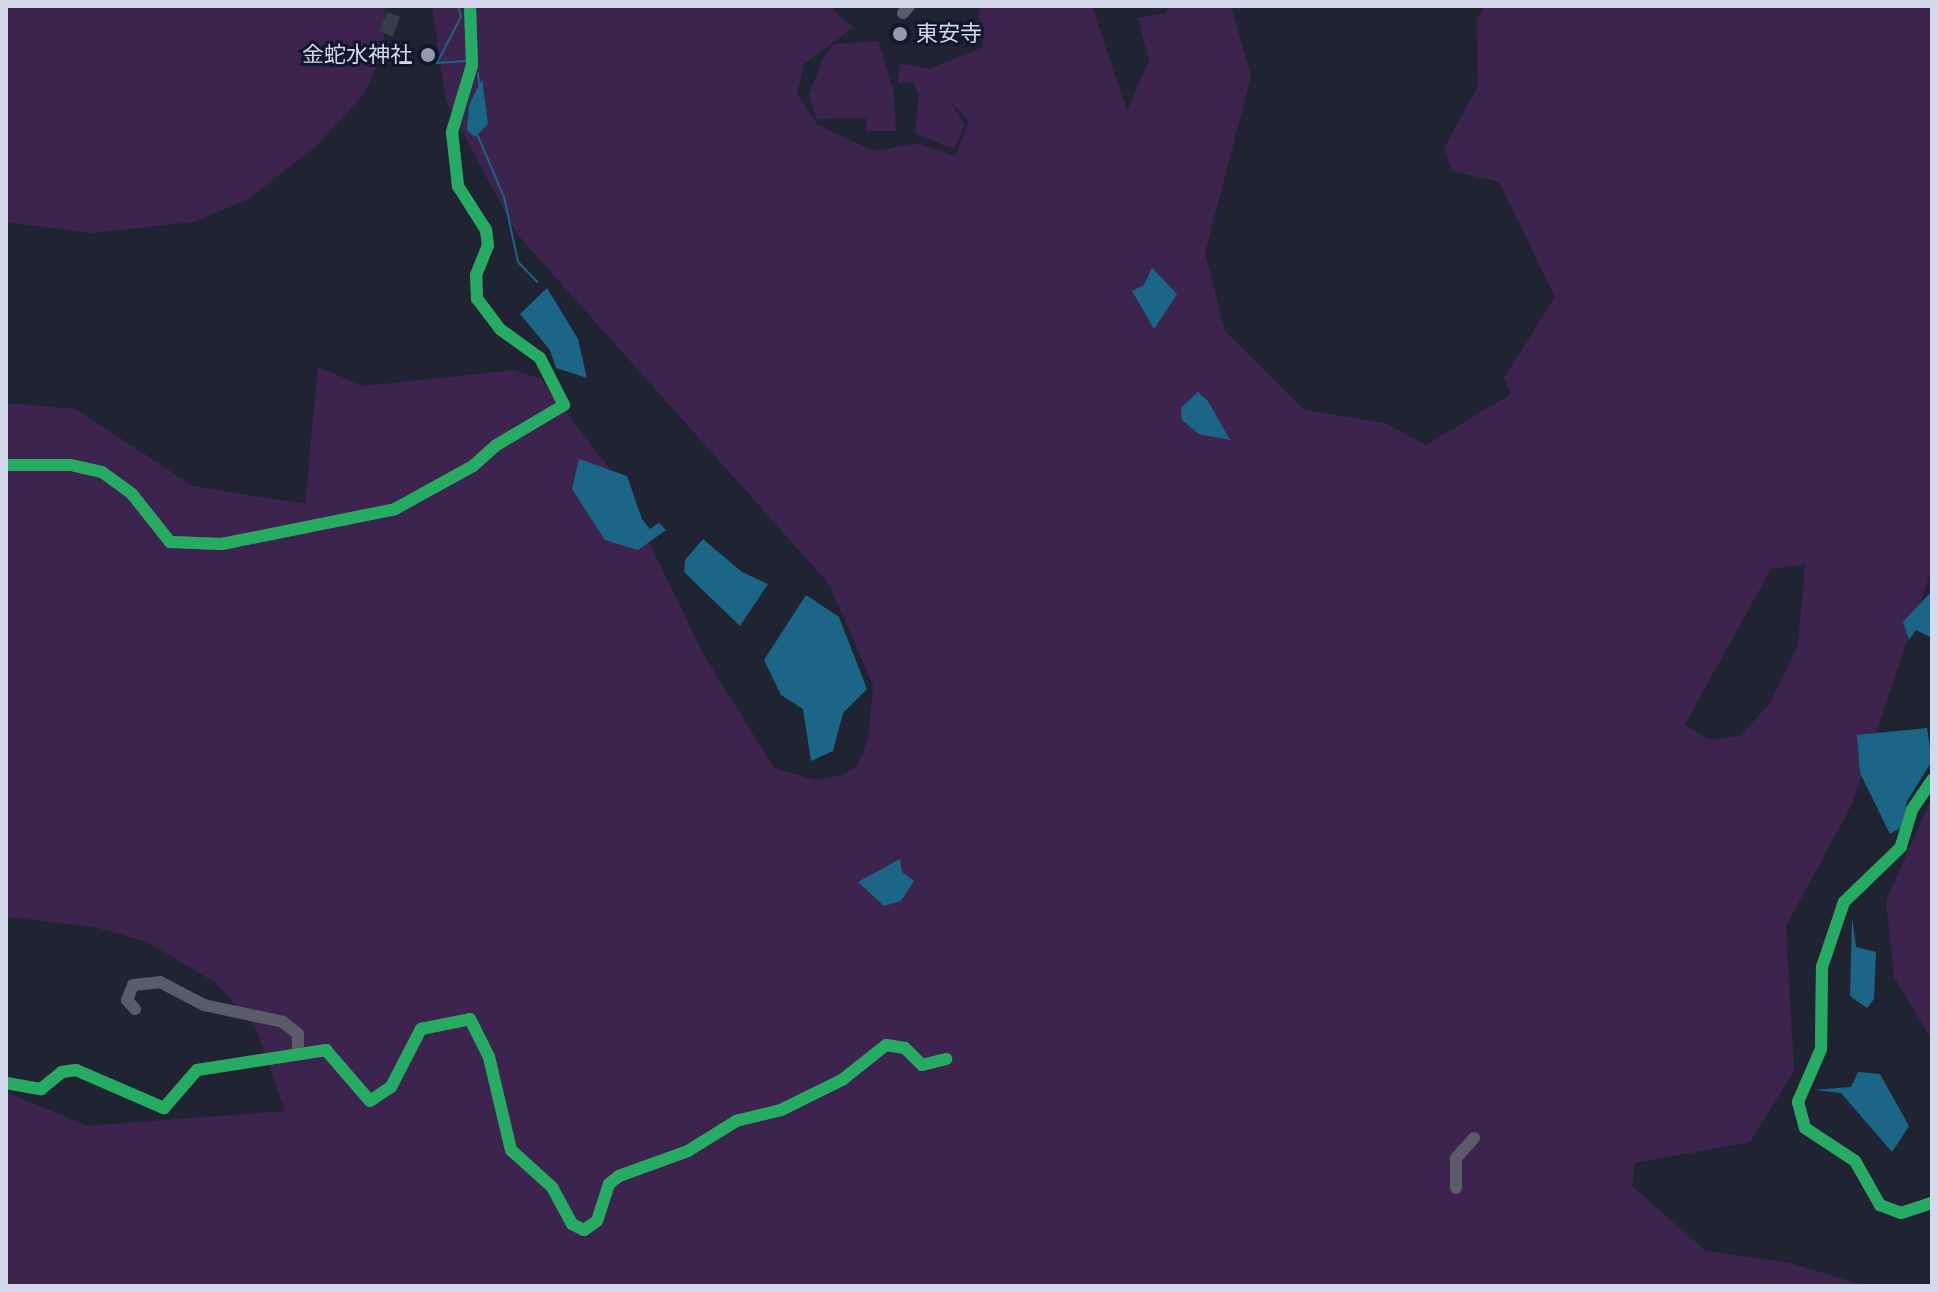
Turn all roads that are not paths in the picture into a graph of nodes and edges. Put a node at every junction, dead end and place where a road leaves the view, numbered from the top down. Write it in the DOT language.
graph roads {
  1 [pos="470,6"];
  2 [pos="6,465"];
  3 [pos="1932,780"];
  4 [pos="135,1009"];
  5 [pos="298,1051"];
  6 [pos="946,1059"];
  7 [pos="6,1083"];
  8 [pos="1474,1138"];
  9 [pos="1456,1188"];
  10 [pos="1932,1203"];
  1 -- 2 [label="street"];
  3 -- 10 [label="street"];
  4 -- 5 [label="street"];
  5 -- 6 [label="street"];
  5 -- 7 [label="street"];
  8 -- 9 [label="street"];
}
